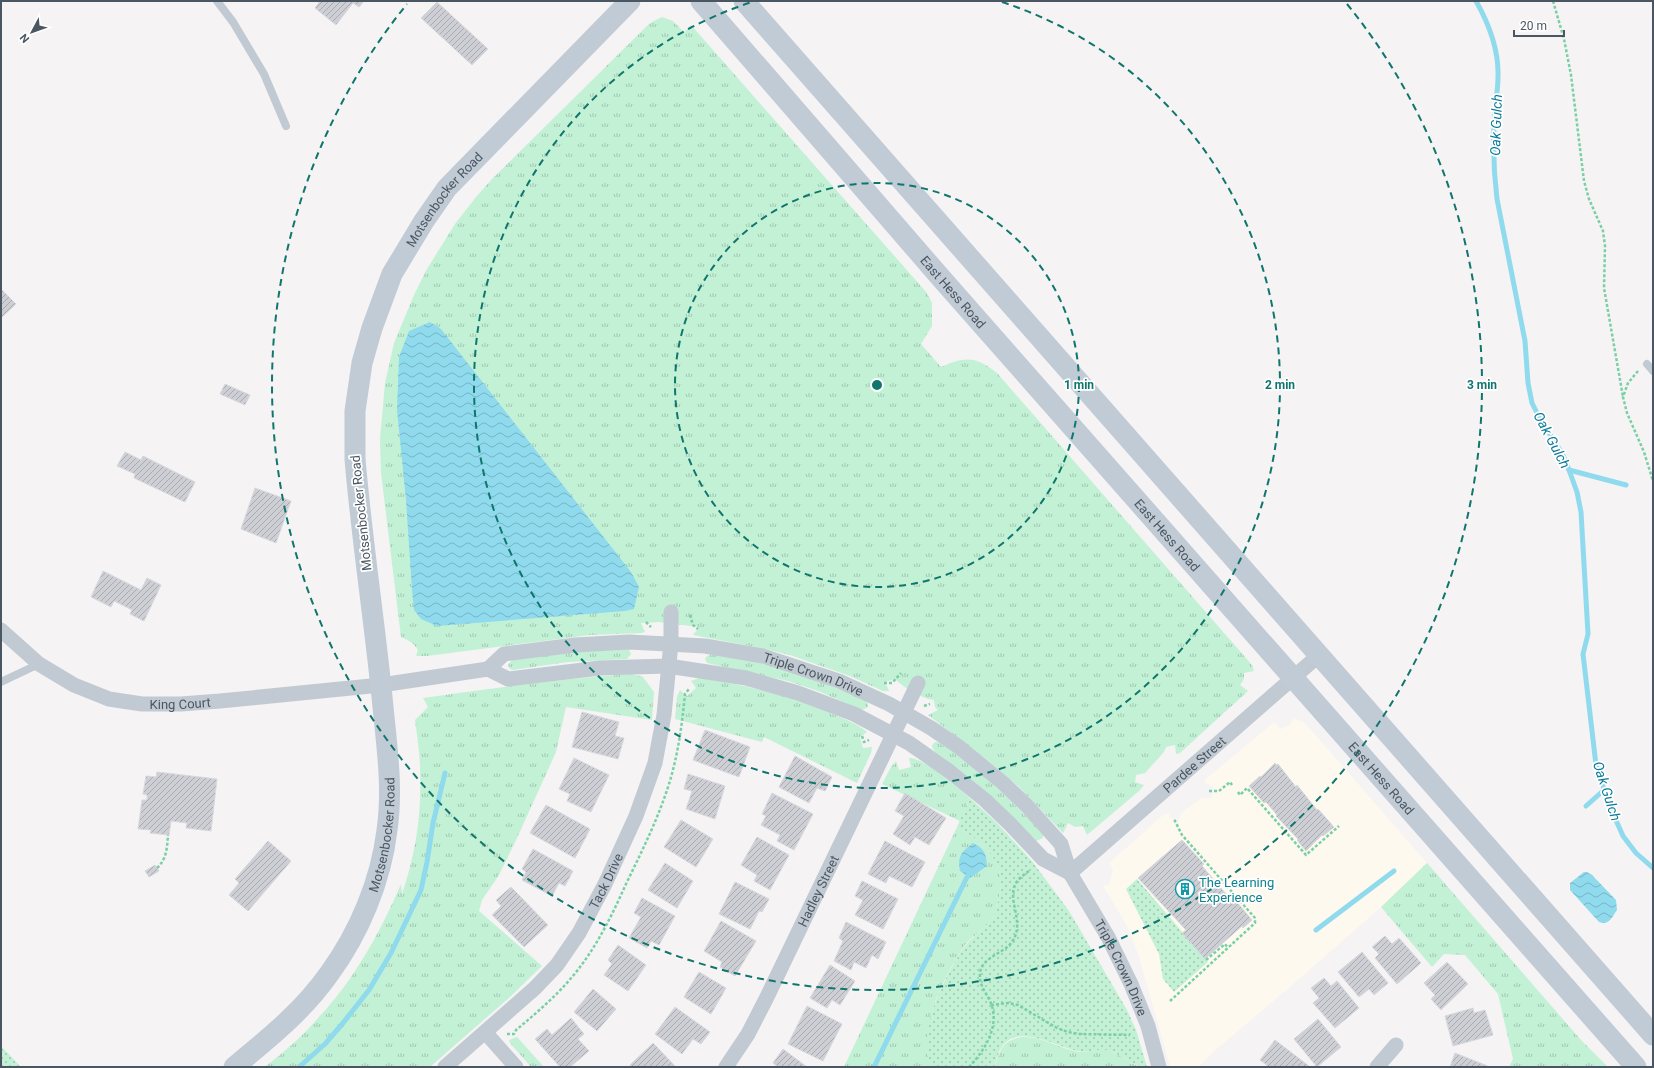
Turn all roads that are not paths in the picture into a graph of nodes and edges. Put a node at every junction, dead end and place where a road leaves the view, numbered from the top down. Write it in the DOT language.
graph roads {
  1 [pos="217,1"];
  2 [pos="630,1"];
  3 [pos="701,1"];
  4 [pos="744,1"];
  5 [pos="286,126"];
  6 [pos="1647,364"];
  7 [pos="1653,371"];
  8 [pos="671,612"];
  9 [pos="1,630"];
  10 [pos="671,643"];
  11 [pos="1318,656"];
  12 [pos="39,664"];
  13 [pos="668,666"];
  14 [pos="488,669"];
  15 [pos="1294,678"];
  16 [pos="1,682"];
  17 [pos="918,683"];
  18 [pos="381,684"];
  19 [pos="903,712"];
  20 [pos="893,733"];
  21 [pos="1070,873"];
  22 [pos="485,1032"];
  23 [pos="1653,1035"];
  24 [pos="1396,1044"];
  25 [pos="234,1067"];
  26 [pos="445,1067"];
  27 [pos="516,1067"];
  28 [pos="726,1067"];
  29 [pos="1159,1067"];
  30 [pos="1377,1067"];
  31 [pos="1636,1067"];
  1 -- 5 [label="lane"];
  2 -- 18 [label="main road, Motsenbocker Road"];
  3 -- 15 [label="main road, East Hess Road"];
  4 -- 11 [label="main road"];
  6 -- 7 [label="lane"];
  8 -- 10 [label="street, Tack Drive"];
  9 -- 12 [label="street, King Court"];
  10 -- 13 [label="street, Tack Drive"];
  10 -- 14 [label="street, Triple Crown Drive"];
  10 -- 19 [label="street, Triple Crown Drive"];
  11 -- 15 [label="street, Pardee Street"];
  11 -- 23 [label="main road"];
  12 -- 16 [label="lane"];
  12 -- 18 [label="street, King Court"];
  13 -- 14 [label="street, Triple Crown Drive"];
  13 -- 20 [label="street, Triple Crown Drive"];
  13 -- 22 [label="street, Tack Drive"];
  14 -- 18 [label="street"];
  15 -- 21 [label="street, Pardee Street"];
  15 -- 31 [label="main road, East Hess Road"];
  17 -- 19 [label="street, Hadley Street"];
  18 -- 25 [label="main road, Motsenbocker Road"];
  19 -- 20 [label="street, Hadley Street"];
  19 -- 21 [label="street, Triple Crown Drive"];
  20 -- 21 [label="street, Triple Crown Drive"];
  20 -- 28 [label="street, Hadley Street"];
  21 -- 29 [label="street, Triple Crown Drive"];
  22 -- 26 [label="street, Tack Drive"];
  22 -- 27 [label="street"];
  24 -- 30 [label="street"];
}
